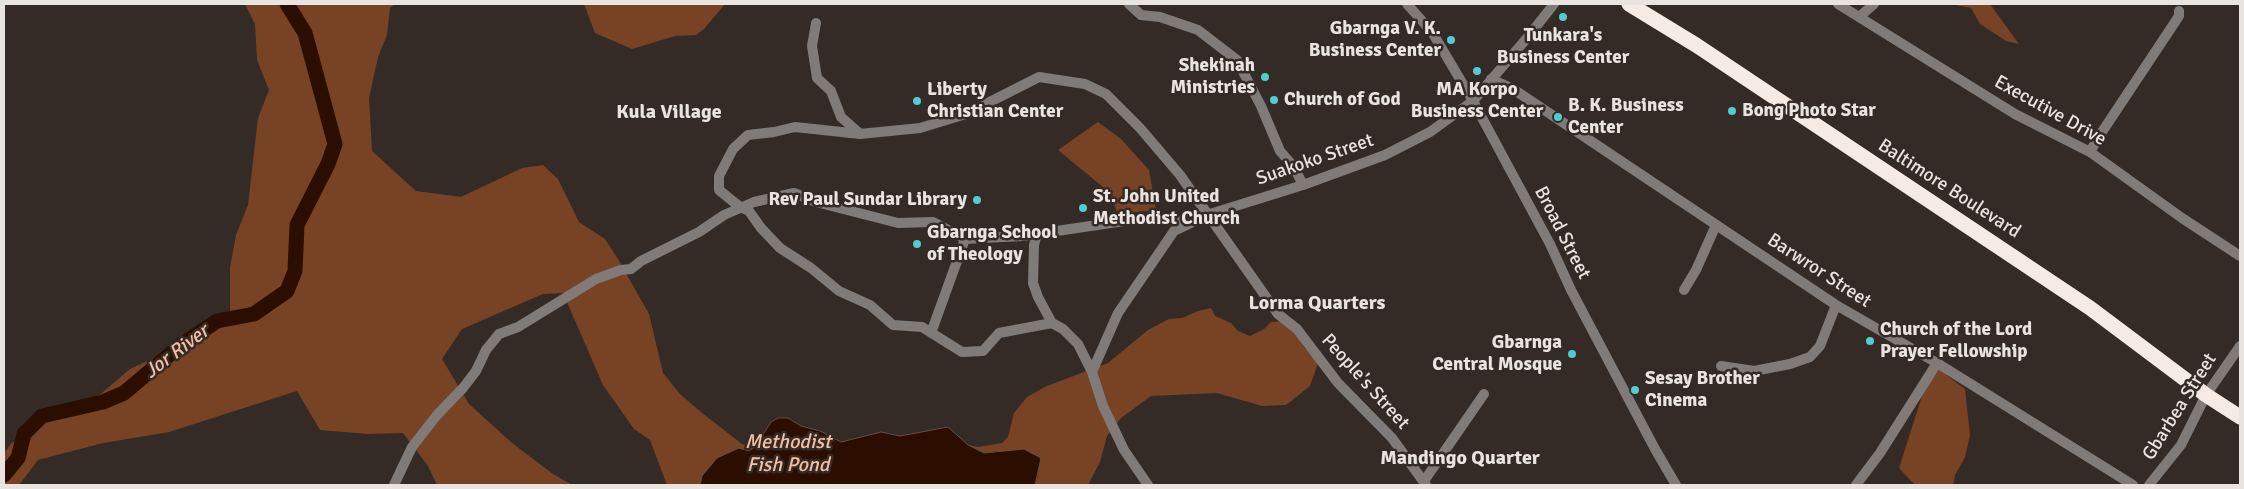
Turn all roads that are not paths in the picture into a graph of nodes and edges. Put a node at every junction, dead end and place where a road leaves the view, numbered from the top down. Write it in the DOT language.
graph roads {
  1 [pos="1129,4"];
  2 [pos="1408,4"];
  3 [pos="1554,4"];
  4 [pos="1629,4"];
  5 [pos="1838,4"];
  6 [pos="1874,4"];
  7 [pos="2179,11"];
  8 [pos="1859,17"];
  9 [pos="816,22"];
  10 [pos="1491,78"];
  11 [pos="1473,101"];
  12 [pos="860,134"];
  13 [pos="2090,152"];
  14 [pos="1303,185"];
  15 [pos="740,207"];
  16 [pos="1210,214"];
  17 [pos="1192,221"];
  18 [pos="1716,225"];
  19 [pos="1037,234"];
  20 [pos="965,239"];
  21 [pos="2240,256"];
  22 [pos="1684,290"];
  23 [pos="1836,305"];
  24 [pos="1052,323"];
  25 [pos="931,333"];
  26 [pos="2240,346"];
  27 [pos="1937,363"];
  28 [pos="1722,366"];
  29 [pos="1092,372"];
  30 [pos="1484,394"];
  31 [pos="2206,395"];
  32 [pos="2240,417"];
  33 [pos="1425,483"];
  34 [pos="394,485"];
  35 [pos="1148,485"];
  36 [pos="1676,485"];
  37 [pos="1856,485"];
  38 [pos="2133,485"];
  39 [pos="2149,485"];
  1 -- 14 [label="street"];
  2 -- 11 [label="street, Broad Street"];
  3 -- 10 [label="street, Suakoko Street"];
  4 -- 31 [label="highway, Baltimore Boulevard"];
  5 -- 8 [label="street, Executive Drive"];
  6 -- 8 [label="street"];
  7 -- 13 [label="street"];
  8 -- 13 [label="street, Executive Drive"];
  9 -- 12 [label="street"];
  10 -- 11 [label="street, Suakoko Street"];
  10 -- 18 [label="street, Barwror Street"];
  11 -- 14 [label="street, Suakoko Street"];
  11 -- 36 [label="street, Broad Street"];
  12 -- 15 [label="street, People's Street"];
  12 -- 16 [label="street, People's Street"];
  13 -- 21 [label="street, Executive Drive"];
  14 -- 16 [label="street, Suakoko Street"];
  15 -- 20 [label="street"];
  15 -- 25 [label="street"];
  15 -- 34 [label="street"];
  16 -- 17 [label="street, Suakoko Street"];
  16 -- 33 [label="street, People's Street"];
  17 -- 19 [label="street"];
  17 -- 29 [label="street, Suakoko Street"];
  18 -- 22 [label="street"];
  18 -- 23 [label="street, Barwror Street"];
  19 -- 20 [label="street"];
  19 -- 24 [label="street"];
  20 -- 25 [label="street"];
  23 -- 27 [label="street, Barwror Street"];
  23 -- 28 [label="street"];
  24 -- 25 [label="street"];
  24 -- 29 [label="street"];
  26 -- 31 [label="street, Gbarbea Street"];
  27 -- 37 [label="street"];
  27 -- 38 [label="street, Barwror Street"];
  29 -- 35 [label="street"];
  30 -- 33 [label="street"];
  31 -- 32 [label="highway, Baltimore Boulevard"];
  31 -- 39 [label="street, Gbarbea Street"];
}
